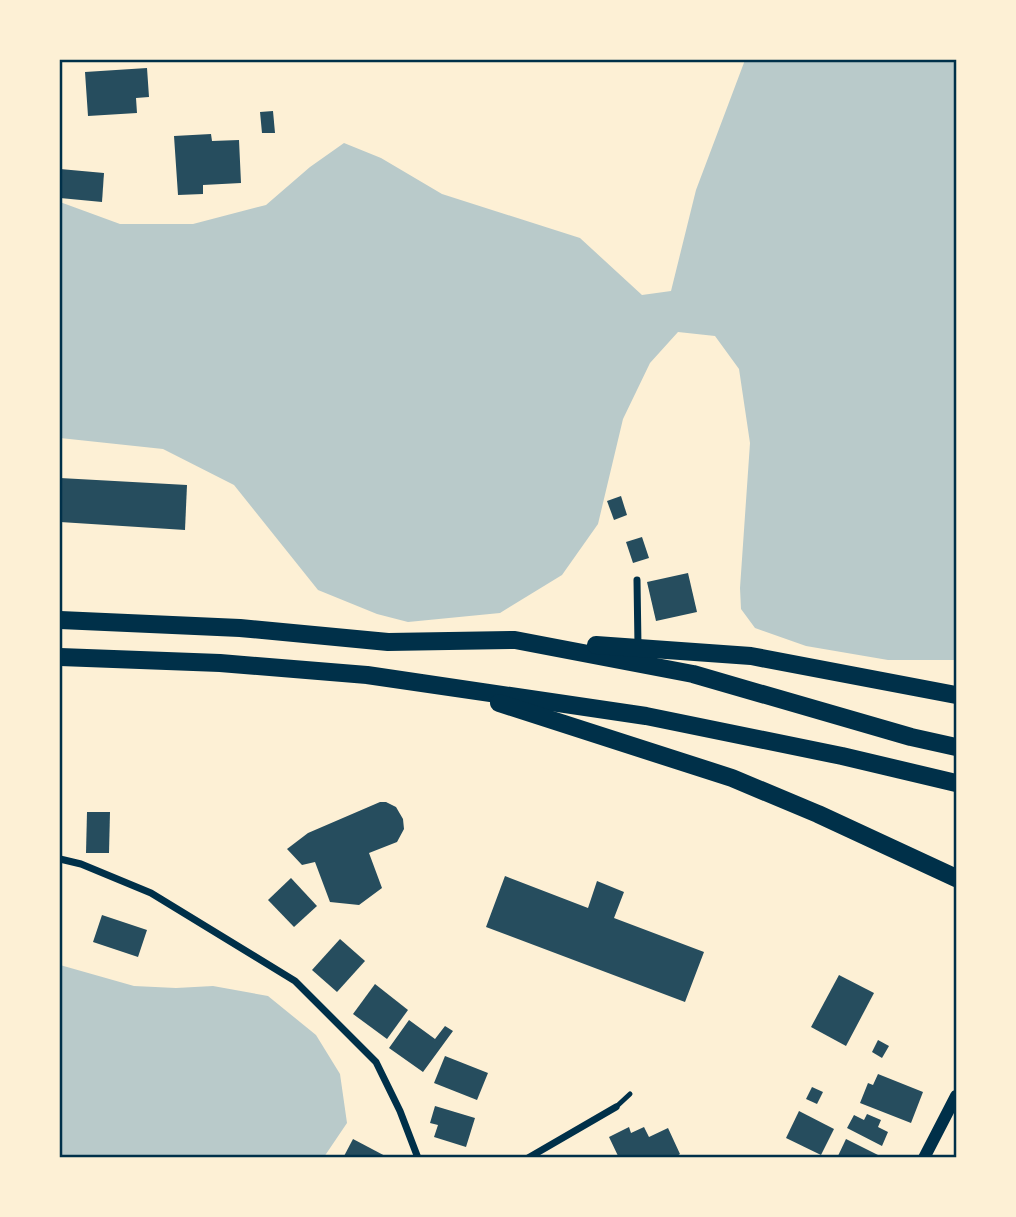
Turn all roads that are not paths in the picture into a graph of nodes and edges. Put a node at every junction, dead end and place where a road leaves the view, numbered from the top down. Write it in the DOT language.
graph roads {
  1 [pos="637,580"];
  2 [pos="60,620"];
  3 [pos="515,640"];
  4 [pos="638,648"];
  5 [pos="60,657"];
  6 [pos="460,689"];
  7 [pos="957,695"];
  8 [pos="957,747"];
  9 [pos="957,783"];
  10 [pos="60,859"];
  11 [pos="957,878"];
  12 [pos="630,1094"];
  13 [pos="957,1096"];
  14 [pos="616,1107"];
  15 [pos="418,1157"];
  16 [pos="528,1157"];
  17 [pos="923,1157"];
  1 -- 4 [label="street"];
  2 -- 3 [label="highway"];
  3 -- 4 [label="highway"];
  3 -- 8 [label="highway"];
  4 -- 7 [label="highway"];
  5 -- 6 [label="highway"];
  6 -- 9 [label="highway"];
  6 -- 11 [label="highway"];
  10 -- 15 [label="street"];
  12 -- 14 [label="lane"];
  13 -- 17 [label="street"];
  14 -- 16 [label="street"];
}
